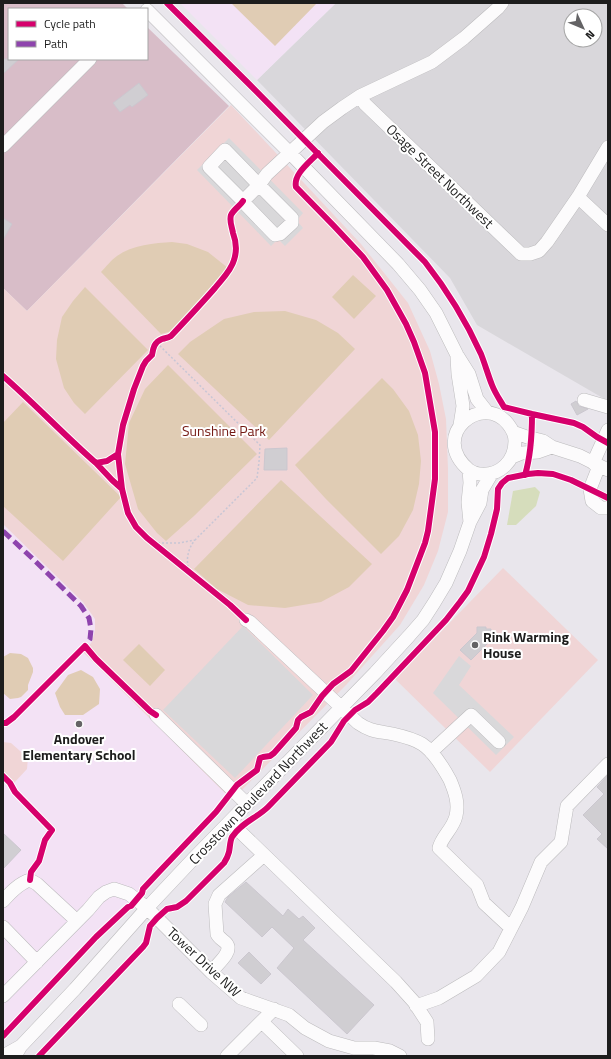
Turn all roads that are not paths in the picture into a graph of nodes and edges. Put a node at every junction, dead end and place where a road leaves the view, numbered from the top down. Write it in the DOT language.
graph roads {
  1 [pos="502,3"];
  2 [pos="148,10"];
  3 [pos="89,60"];
  4 [pos="360,96"];
  5 [pos="3,146"];
  6 [pos="608,147"];
  7 [pos="290,153"];
  8 [pos="260,185"];
  9 [pos="578,197"];
  10 [pos="243,201"];
  11 [pos="608,225"];
  12 [pos="457,355"];
  13 [pos="584,400"];
  14 [pos="608,407"];
  15 [pos="488,413"];
  16 [pos="460,425"];
  17 [pos="608,430"];
  18 [pos="513,432"];
  19 [pos="552,447"];
  20 [pos="512,457"];
  21 [pos="600,466"];
  22 [pos="469,470"];
  23 [pos="492,473"];
  24 [pos="608,508"];
  25 [pos="470,522"];
  26 [pos="246,620"];
  27 [pos="342,708"];
  28 [pos="156,714"];
  29 [pos="499,742"];
  30 [pos="431,752"];
  31 [pos="608,764"];
  32 [pos="247,804"];
  33 [pos="230,822"];
  34 [pos="264,855"];
  35 [pos="3,901"];
  36 [pos="147,908"];
  37 [pos="77,921"];
  38 [pos="3,927"];
  39 [pos="511,928"];
  40 [pos="37,962"];
  41 [pos="210,972"];
  42 [pos="3,996"];
  43 [pos="179,1004"];
  44 [pos="416,1006"];
  45 [pos="274,1010"];
  46 [pos="262,1022"];
  47 [pos="201,1025"];
  48 [pos="428,1039"];
  49 [pos="18,1051"];
  50 [pos="367,1052"];
  51 [pos="3,1056"];
  52 [pos="227,1056"];
  53 [pos="297,1056"];
  54 [pos="400,1056"];
  1 -- 4 [label="street"];
  2 -- 7 [label="street"];
  3 -- 5 [label="street"];
  4 -- 7 [label="street"];
  4 -- 9 [label="street, Osage Street Northwest"];
  6 -- 9 [label="street"];
  7 -- 8 [label="street"];
  7 -- 12 [label="street"];
  8 -- 10 [label="street"];
  8 -- 10 [label="street"];
  8 -- 10 [label="street"];
  9 -- 11 [label="street"];
  12 -- 15 [label="street"];
  12 -- 16 [label="street"];
  13 -- 14 [label="street"];
  15 -- 16 [label="street"];
  15 -- 18 [label="street"];
  16 -- 22 [label="street"];
  17 -- 21 [label="street"];
  18 -- 19 [label="street"];
  18 -- 20 [label="street"];
  19 -- 20 [label="street"];
  19 -- 21 [label="street"];
  20 -- 23 [label="street, Crosstown Boulevard Northwest"];
  21 -- 24 [label="street"];
  22 -- 23 [label="street"];
  22 -- 25 [label="street, Crosstown Boulevard Northwest"];
  23 -- 25 [label="street, Crosstown Boulevard Northwest"];
  25 -- 27 [label="street, Crosstown Boulevard Northwest"];
  26 -- 27 [label="street"];
  27 -- 30 [label="street"];
  27 -- 32 [label="street, Crosstown Boulevard Northwest"];
  28 -- 32 [label="street"];
  29 -- 30 [label="street"];
  30 -- 39 [label="street"];
  31 -- 39 [label="street"];
  32 -- 33 [label="street, Crosstown Boulevard Northwest"];
  33 -- 34 [label="street"];
  33 -- 36 [label="street, Crosstown Boulevard Northwest"];
  34 -- 41 [label="street"];
  34 -- 44 [label="street"];
  35 -- 37 [label="street"];
  36 -- 37 [label="street, Tower Drive NW"];
  36 -- 41 [label="street, Tower Drive NW"];
  36 -- 49 [label="street, Crosstown Boulevard Northwest"];
  37 -- 40 [label="street, Tower Drive NW"];
  38 -- 40 [label="street"];
  39 -- 44 [label="street"];
  40 -- 42 [label="street, Tower Drive NW"];
  41 -- 45 [label="street, Tower Drive NW"];
  43 -- 47 [label="street"];
  44 -- 48 [label="street"];
  45 -- 46 [label="street"];
  45 -- 50 [label="street, Tower Drive NW"];
  46 -- 52 [label="street"];
  46 -- 53 [label="street"];
  49 -- 51 [label="street, Crosstown Boulevard Northwest"];
  50 -- 54 [label="street, Tower Drive NW"];
}
